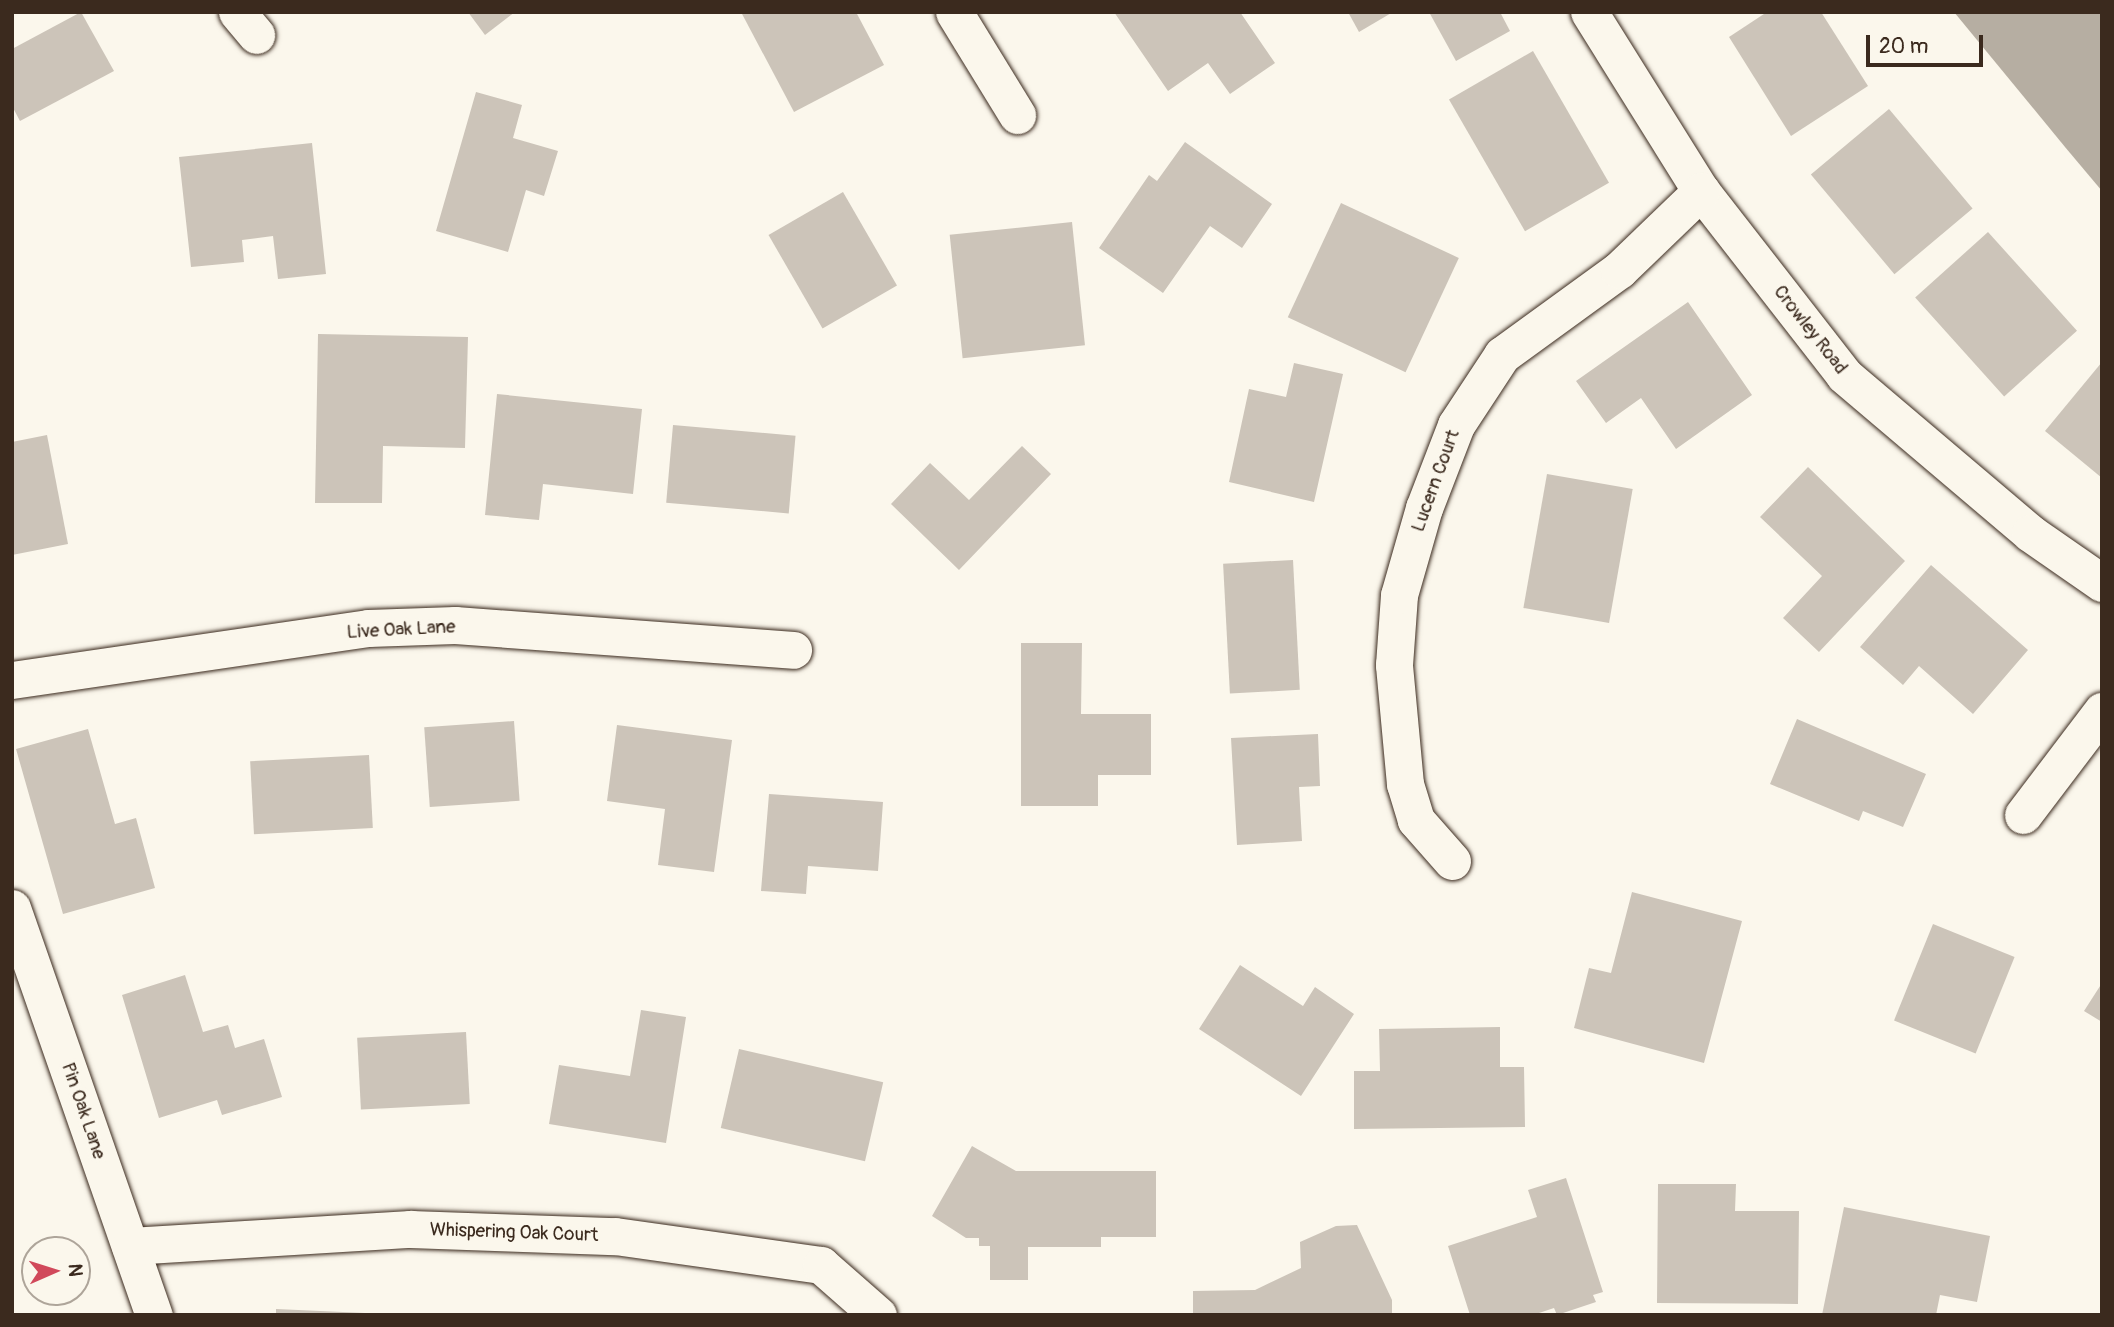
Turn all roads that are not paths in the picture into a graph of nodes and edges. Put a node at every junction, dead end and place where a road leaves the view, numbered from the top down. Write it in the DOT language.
graph roads {
  1 [pos="954,12"];
  2 [pos="1589,12"];
  3 [pos="1017,115"];
  4 [pos="1701,191"];
  5 [pos="2102,583"];
  6 [pos="793,650"];
  7 [pos="12,680"];
  8 [pos="2102,711"];
  9 [pos="2023,815"];
  10 [pos="1452,861"];
  11 [pos="12,908"];
  12 [pos="130,1246"];
  13 [pos="154,1315"];
  14 [pos="878,1315"];
  1 -- 3 [label="street"];
  2 -- 4 [label="street, Crowley Road"];
  4 -- 5 [label="street, Crowley Road"];
  4 -- 10 [label="street, Lucern Court"];
  6 -- 7 [label="street, Live Oak Lane"];
  8 -- 9 [label="street"];
  11 -- 12 [label="street, Pin Oak Lane"];
  12 -- 13 [label="street, Pin Oak Lane"];
  12 -- 14 [label="street, Whispering Oak Court"];
}
